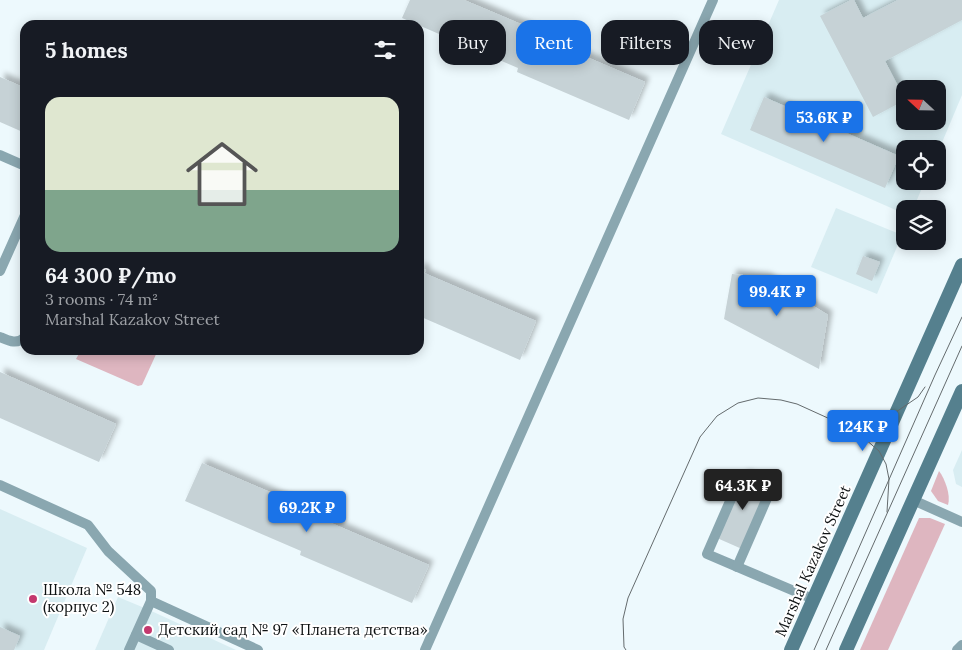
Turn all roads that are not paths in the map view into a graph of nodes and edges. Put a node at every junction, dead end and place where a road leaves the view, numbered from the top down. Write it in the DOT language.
graph roads {
  1 [pos="713,0"];
  2 [pos="0,156"];
  3 [pos="20,164"];
  4 [pos="20,226"];
  5 [pos="962,265"];
  6 [pos="0,272"];
  7 [pos="0,337"];
  8 [pos="20,340"];
  9 [pos="962,391"];
  10 [pos="743,476"];
  11 [pos="0,484"];
  12 [pos="768,488"];
  13 [pos="913,500"];
  14 [pos="962,522"];
  15 [pos="738,567"];
  16 [pos="813,599"];
  17 [pos="151,601"];
  18 [pos="136,635"];
  19 [pos="962,645"];
  20 [pos="129,650"];
  21 [pos="169,650"];
  22 [pos="258,650"];
  23 [pos="424,650"];
  24 [pos="791,650"];
  25 [pos="846,650"];
  26 [pos="957,650"];
  1 -- 23 [label="lane"];
  2 -- 3 [label="lane"];
  4 -- 6 [label="lane"];
  5 -- 16 [label="main road, Marshal Kazakov Street"];
  7 -- 8 [label="lane"];
  9 -- 13 [label="main road"];
  10 -- 15 [label="lane"];
  11 -- 17 [label="lane"];
  12 -- 15 [label="lane"];
  13 -- 14 [label="lane"];
  13 -- 25 [label="main road"];
  15 -- 16 [label="lane"];
  16 -- 24 [label="main road, Marshal Kazakov Street"];
  17 -- 18 [label="lane"];
  17 -- 22 [label="lane"];
  18 -- 20 [label="lane"];
  18 -- 21 [label="lane"];
  19 -- 26 [label="lane"];
}
